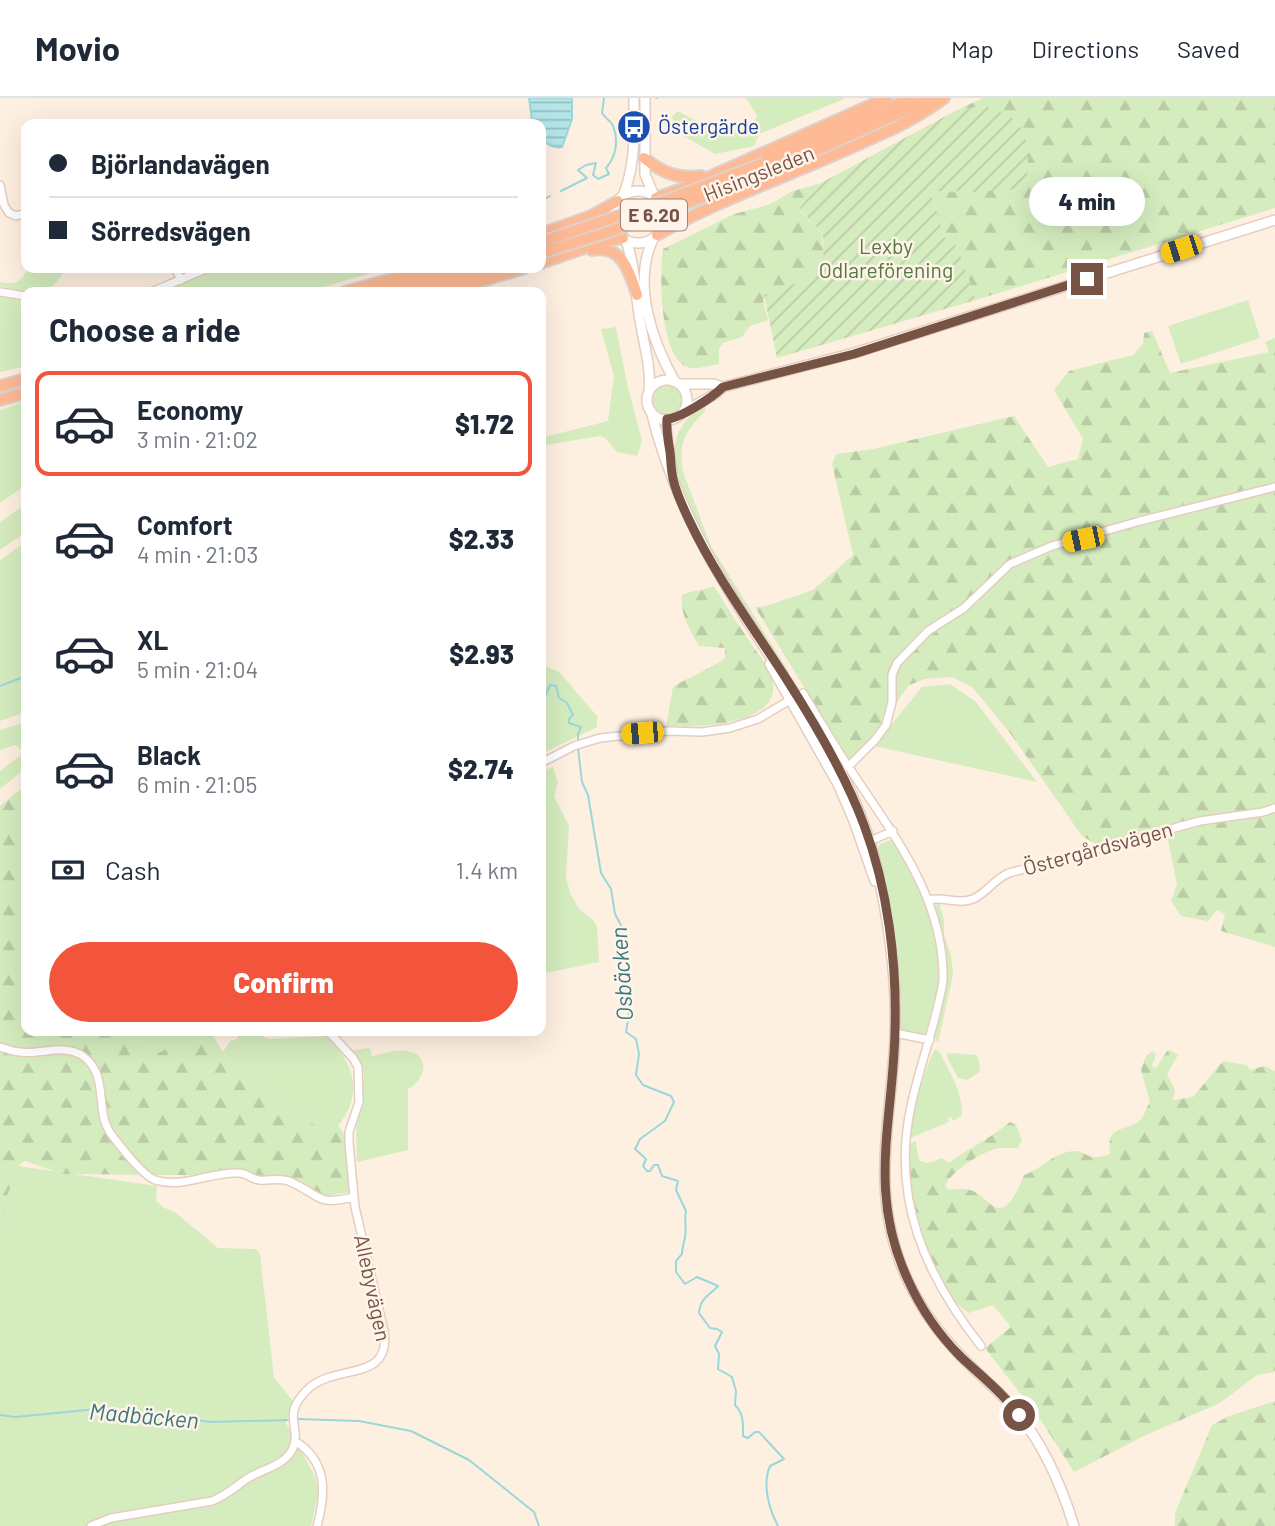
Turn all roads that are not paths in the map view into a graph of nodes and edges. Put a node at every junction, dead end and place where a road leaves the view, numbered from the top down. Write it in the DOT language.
graph roads {
  1 [pos="634,98"];
  2 [pos="645,98"];
  3 [pos="887,98"];
  4 [pos="912,98"];
  5 [pos="933,98"];
  6 [pos="944,98"];
  7 [pos="644,158"];
  8 [pos="765,168"];
  9 [pos="711,175"];
  10 [pos="0,186"];
  11 [pos="655,197"];
  12 [pos="620,198"];
  13 [pos="21,214"];
  14 [pos="1275,220"];
  15 [pos="546,232"];
  16 [pos="655,237"];
  17 [pos="624,239"];
  18 [pos="546,240"];
  19 [pos="546,251"];
  20 [pos="579,251"];
  21 [pos="546,261"];
  22 [pos="177,273"];
  23 [pos="197,273"];
  24 [pos="414,273"];
  25 [pos="441,273"];
  26 [pos="476,273"];
  27 [pos="508,273"];
  28 [pos="181,280"];
  29 [pos="164,287"];
  30 [pos="363,287"];
  31 [pos="394,287"];
  32 [pos="427,287"];
  33 [pos="461,287"];
  34 [pos="0,292"];
  35 [pos="21,295"];
  36 [pos="636,295"];
  37 [pos="21,379"];
  38 [pos="21,380"];
  39 [pos="0,381"];
  40 [pos="677,383"];
  41 [pos="0,386"];
  42 [pos="723,387"];
  43 [pos="649,391"];
  44 [pos="21,394"];
  45 [pos="0,400"];
  46 [pos="651,411"];
  47 [pos="682,413"];
  48 [pos="667,419"];
  49 [pos="673,479"];
  50 [pos="1275,487"];
  51 [pos="797,696"];
  52 [pos="546,760"];
  53 [pos="848,767"];
  54 [pos="1275,808"];
  55 [pos="893,831"];
  56 [pos="866,843"];
  57 [pos="928,900"];
  58 [pos="895,1033"];
  59 [pos="333,1036"];
  60 [pos="930,1040"];
  61 [pos="0,1047"];
  62 [pos="354,1197"];
  63 [pos="981,1346"];
  64 [pos="295,1441"];
  65 [pos="91,1526"];
  66 [pos="317,1526"];
  67 [pos="1074,1526"];
  1 -- 12 [label="street"];
  2 -- 7 [label="street"];
  3 -- 9 [label="highway"];
  4 -- 8 [label="highway, Hisingsleden / E 6.20"];
  5 -- 8 [label="highway, Hisingsleden / E 6.20"];
  6 -- 16 [label="highway"];
  7 -- 9 [label="highway"];
  7 -- 11 [label="street"];
  8 -- 18 [label="highway, Hisingsleden / E 6.20, bridge"];
  8 -- 19 [label="highway, Hisingsleden / E 6.20, bridge"];
  9 -- 11 [label="highway"];
  10 -- 13 [label="street"];
  11 -- 12 [label="street"];
  11 -- 16 [label="street"];
  12 -- 15 [label="highway"];
  12 -- 17 [label="street"];
  14 -- 42 [label="street"];
  16 -- 17 [label="street"];
  16 -- 40 [label="street"];
  17 -- 20 [label="highway"];
  17 -- 36 [label="street"];
  20 -- 21 [label="highway"];
  20 -- 36 [label="highway"];
  22 -- 28 [label="street"];
  23 -- 28 [label="street"];
  24 -- 30 [label="highway"];
  25 -- 31 [label="highway"];
  26 -- 32 [label="highway"];
  27 -- 33 [label="highway"];
  28 -- 29 [label="street"];
  34 -- 35 [label="street"];
  36 -- 43 [label="street"];
  37 -- 39 [label="street"];
  38 -- 41 [label="highway"];
  40 -- 42 [label="street"];
  40 -- 43 [label="street"];
  40 -- 47 [label="street"];
  42 -- 47 [label="street"];
  43 -- 46 [label="street"];
  44 -- 45 [label="highway"];
  46 -- 48 [label="street"];
  46 -- 49 [label="street"];
  47 -- 48 [label="street"];
  48 -- 49 [label="street"];
  49 -- 51 [label="street"];
  50 -- 53 [label="street"];
  51 -- 52 [label="street"];
  51 -- 53 [label="street"];
  51 -- 56 [label="street"];
  53 -- 55 [label="street"];
  54 -- 57 [label="street, Östergårdsvägen"];
  55 -- 56 [label="street"];
  55 -- 57 [label="street"];
  56 -- 58 [label="street"];
  57 -- 60 [label="street"];
  58 -- 60 [label="street"];
  58 -- 67 [label="street"];
  59 -- 62 [label="street, Allebyvägen"];
  60 -- 63 [label="street"];
  61 -- 62 [label="street"];
  62 -- 64 [label="street, Allebyvägen"];
  64 -- 65 [label="street"];
  64 -- 66 [label="street"];
}
